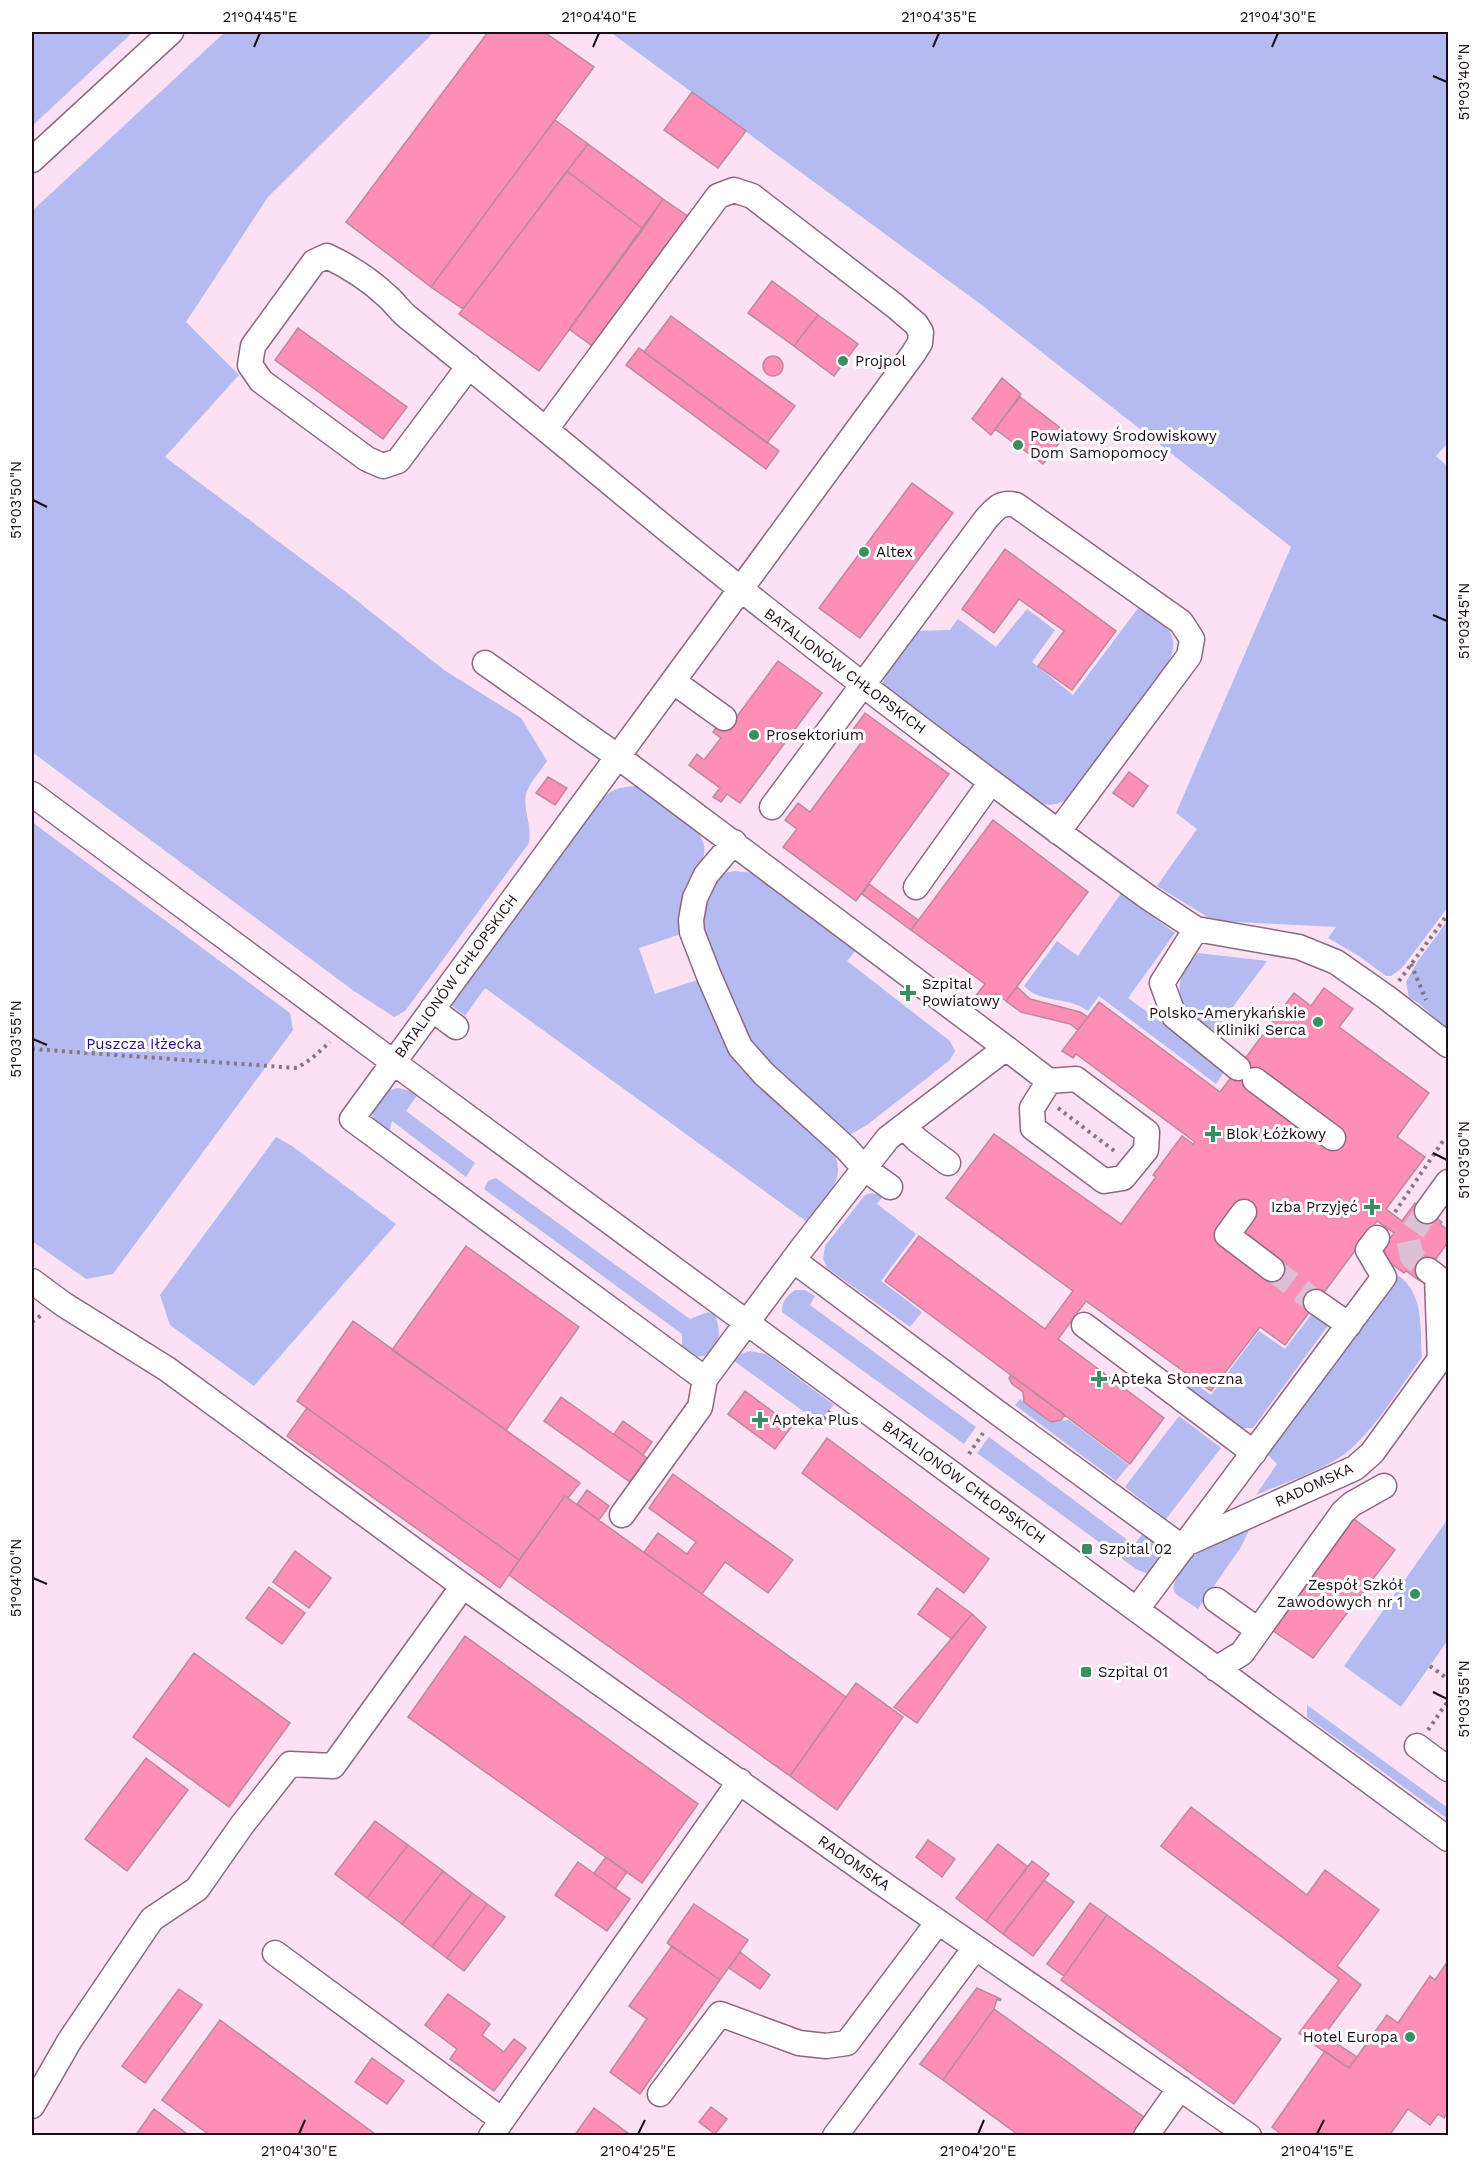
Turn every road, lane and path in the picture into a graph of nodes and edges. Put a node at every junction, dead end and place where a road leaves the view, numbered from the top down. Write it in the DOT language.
graph roads {
  1 [pos="171,32"];
  2 [pos="32,160"];
  3 [pos="469,366"];
  4 [pos="546,429"];
  5 [pos="740,590"];
  6 [pos="485,663"];
  7 [pos="674,682"];
  8 [pos="863,686"];
  9 [pos="724,718"];
  10 [pos="617,756"];
  11 [pos="991,782"];
  12 [pos="32,794"];
  13 [pos="772,807"];
  14 [pos="1058,832"];
  15 [pos="734,842"];
  16 [pos="916,887"];
  17 [pos="1449,914"];
  18 [pos="1196,929"];
  19 [pos="1386,997"];
  20 [pos="432,1009"];
  21 [pos="456,1027"];
  22 [pos="1449,1045"];
  23 [pos="1006,1048"];
  24 [pos="32,1049"];
  25 [pos="311,1059"];
  26 [pos="393,1062"];
  27 [pos="1045,1088"];
  28 [pos="904,1126"];
  29 [pos="1333,1138"];
  30 [pos="1445,1138"];
  31 [pos="948,1163"];
  32 [pos="1134,1166"];
  33 [pos="865,1169"];
  34 [pos="1449,1182"];
  35 [pos="890,1187"];
  36 [pos="1427,1211"];
  37 [pos="1244,1212"];
  38 [pos="1395,1212"];
  39 [pos="1377,1238"];
  40 [pos="793,1260"];
  41 [pos="1272,1269"];
  42 [pos="1428,1270"];
  43 [pos="32,1281"];
  44 [pos="1316,1302"];
  45 [pos="746,1322"];
  46 [pos="1084,1325"];
  47 [pos="1349,1325"];
  48 [pos="1444,1354"];
  49 [pos="705,1379"];
  50 [pos="983,1433"];
  51 [pos="1254,1453"];
  52 [pos="969,1454"];
  53 [pos="1384,1486"];
  54 [pos="622,1515"];
  55 [pos="1190,1543"];
  56 [pos="463,1586"];
  57 [pos="1216,1600"];
  58 [pos="1137,1609"];
  59 [pos="1258,1630"];
  60 [pos="1430,1665"];
  61 [pos="1216,1669"];
  62 [pos="1449,1679"];
  63 [pos="1449,1701"];
  64 [pos="1417,1746"];
  65 [pos="1449,1769"];
  66 [pos="740,1781"];
  67 [pos="1449,1839"];
  68 [pos="938,1922"];
  69 [pos="975,1948"];
  70 [pos="275,1953"];
  71 [pos="1180,2088"];
  72 [pos="660,2094"];
  73 [pos="32,2106"];
  74 [pos="497,2128"];
  75 [pos="835,2136"];
  76 [pos="1146,2136"];
  77 [pos="1249,2136"];
  1 -- 2 [label="street"];
  3 -- 3 [label="street"];
  3 -- 4 [label="street"];
  4 -- 5 [label="street"];
  4 -- 5 [label="street"];
  5 -- 7 [label="street, BATALIONÓW CHŁOPSKICH"];
  5 -- 8 [label="street, BATALIONÓW CHŁOPSKICH"];
  6 -- 10 [label="street"];
  7 -- 9 [label="street"];
  7 -- 10 [label="street, BATALIONÓW CHŁOPSKICH"];
  8 -- 11 [label="street, BATALIONÓW CHŁOPSKICH"];
  8 -- 13 [label="street"];
  8 -- 14 [label="street"];
  10 -- 15 [label="street"];
  10 -- 20 [label="street, BATALIONÓW CHŁOPSKICH"];
  11 -- 14 [label="street, BATALIONÓW CHŁOPSKICH"];
  11 -- 16 [label="street"];
  12 -- 26 [label="street, BATALIONÓW CHŁOPSKICH"];
  14 -- 18 [label="street, BATALIONÓW CHŁOPSKICH"];
  15 -- 23 [label="street"];
  15 -- 33 [label="street"];
  17 -- 19 [label="path"];
  18 -- 19 [label="street, BATALIONÓW CHŁOPSKICH"];
  18 -- 29 [label="street"];
  19 -- 22 [label="street, BATALIONÓW CHŁOPSKICH"];
  20 -- 21 [label="street"];
  20 -- 26 [label="street, BATALIONÓW CHŁOPSKICH"];
  23 -- 27 [label="street"];
  23 -- 28 [label="street"];
  24 -- 25 [label="path"];
  26 -- 45 [label="street, BATALIONÓW CHŁOPSKICH"];
  26 -- 49 [label="street"];
  27 -- 32 [label="path"];
  27 -- 32 [label="street"];
  27 -- 32 [label="street"];
  28 -- 31 [label="street"];
  28 -- 33 [label="street"];
  30 -- 38 [label="path"];
  33 -- 35 [label="street"];
  33 -- 40 [label="street"];
  34 -- 36 [label="street"];
  37 -- 41 [label="street"];
  39 -- 47 [label="street"];
  40 -- 45 [label="street"];
  40 -- 55 [label="street"];
  42 -- 48 [label="street"];
  43 -- 56 [label="street, RADOMSKA"];
  44 -- 47 [label="street"];
  45 -- 49 [label="street"];
  45 -- 58 [label="street, BATALIONÓW CHŁOPSKICH"];
  46 -- 51 [label="street"];
  47 -- 51 [label="street"];
  48 -- 55 [label="street, RADOMSKA"];
  49 -- 54 [label="street"];
  50 -- 52 [label="path"];
  51 -- 55 [label="street"];
  53 -- 59 [label="street"];
  55 -- 58 [label="street, RADOMSKA"];
  56 -- 66 [label="street, RADOMSKA"];
  56 -- 73 [label="street"];
  57 -- 59 [label="street"];
  58 -- 61 [label="street, BATALIONÓW CHŁOPSKICH"];
  59 -- 61 [label="street"];
  60 -- 62 [label="path"];
  61 -- 67 [label="street, BATALIONÓW CHŁOPSKICH"];
  63 -- 64 [label="path"];
  64 -- 65 [label="street"];
  66 -- 68 [label="street, RADOMSKA"];
  66 -- 74 [label="street"];
  68 -- 69 [label="street, RADOMSKA"];
  68 -- 72 [label="street"];
  69 -- 71 [label="street, RADOMSKA"];
  69 -- 75 [label="street"];
  70 -- 74 [label="street"];
  71 -- 76 [label="street"];
  71 -- 77 [label="street, RADOMSKA"];
}
